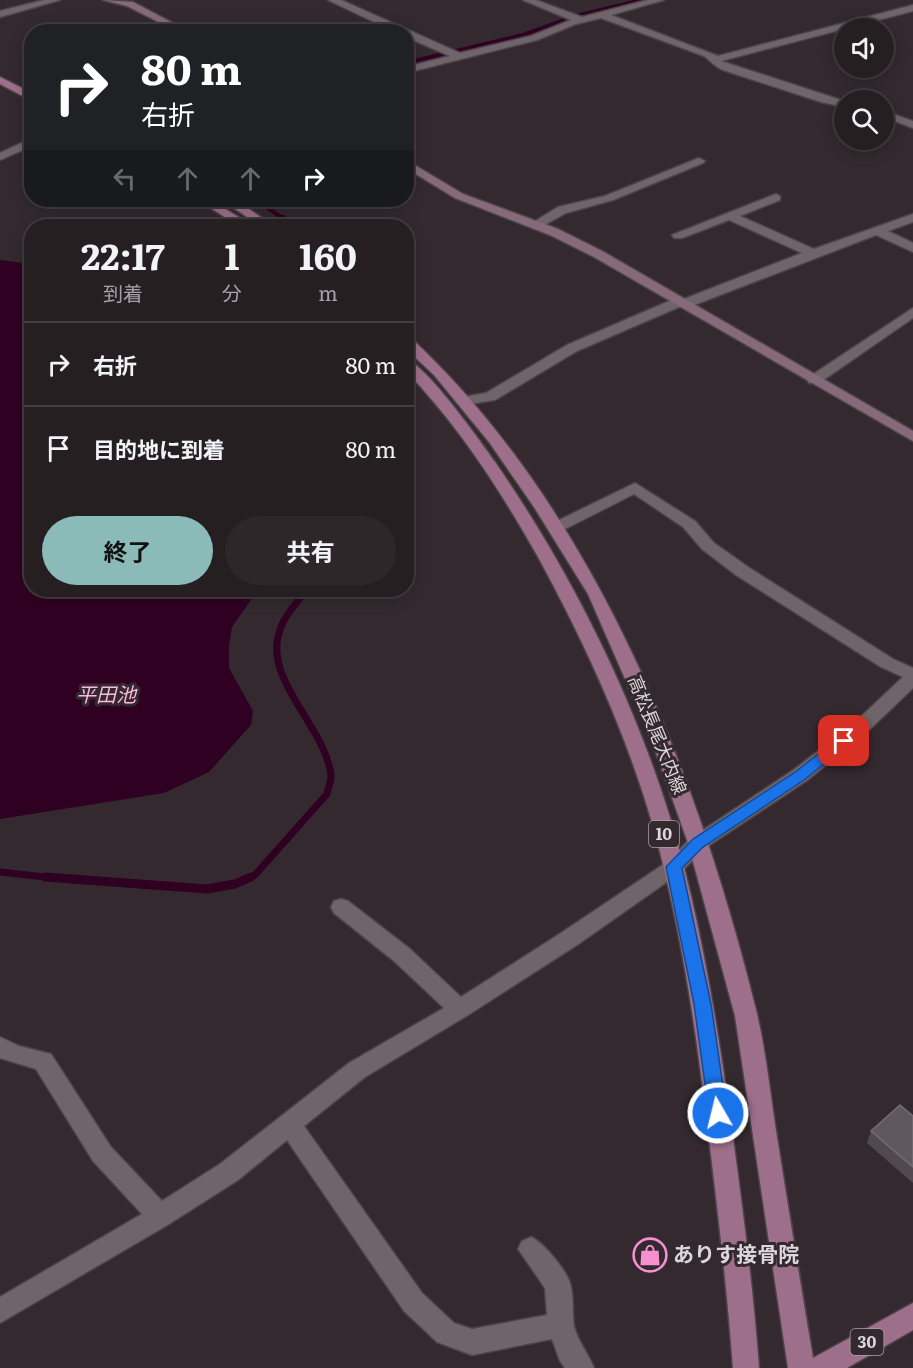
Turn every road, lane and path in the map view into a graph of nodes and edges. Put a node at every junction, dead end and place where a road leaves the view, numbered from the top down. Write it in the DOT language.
graph roads {
  1 [pos="55,0"];
  2 [pos="108,0"];
  3 [pos="333,0"];
  4 [pos="528,0"];
  5 [pos="659,0"];
  6 [pos="913,8"];
  7 [pos="0,14"];
  8 [pos="602,15"];
  9 [pos="581,20"];
  10 [pos="170,24"];
  11 [pos="387,24"];
  12 [pos="414,36"];
  13 [pos="460,57"];
  14 [pos="715,60"];
  15 [pos="0,67"];
  16 [pos="414,68"];
  17 [pos="0,80"];
  18 [pos="24,80"];
  19 [pos="24,94"];
  20 [pos="834,102"];
  21 [pos="894,118"];
  22 [pos="913,125"];
  23 [pos="24,145"];
  24 [pos="0,157"];
  25 [pos="699,161"];
  26 [pos="414,168"];
  27 [pos="776,198"];
  28 [pos="216,207"];
  29 [pos="237,207"];
  30 [pos="731,216"];
  31 [pos="913,218"];
  32 [pos="235,219"];
  33 [pos="257,219"];
  34 [pos="535,225"];
  35 [pos="878,231"];
  36 [pos="678,234"];
  37 [pos="913,248"];
  38 [pos="813,253"];
  39 [pos="681,303"];
  40 [pos="913,312"];
  41 [pos="414,349"];
  42 [pos="414,371"];
  43 [pos="814,380"];
  44 [pos="463,401"];
  45 [pos="913,436"];
  46 [pos="555,528"];
  47 [pos="913,677"];
  48 [pos="698,843"];
  49 [pos="674,867"];
  50 [pos="341,908"];
  51 [pos="460,1010"];
  52 [pos="0,1046"];
  53 [pos="289,1124"];
  54 [pos="160,1216"];
  55 [pos="531,1249"];
  56 [pos="0,1311"];
  57 [pos="913,1316"];
  58 [pos="561,1325"];
  59 [pos="581,1368"];
  60 [pos="746,1368"];
  61 [pos="801,1368"];
  62 [pos="821,1368"];
  1 -- 7 [label="street"];
  2 -- 10 [label="street"];
  3 -- 11 [label="street"];
  4 -- 9 [label="street"];
  5 -- 8 [label="street"];
  6 -- 14 [label="street"];
  8 -- 9 [label="street"];
  8 -- 14 [label="street"];
  9 -- 13 [label="street"];
  12 -- 13 [label="street"];
  13 -- 16 [label="street"];
  14 -- 20 [label="street"];
  15 -- 18 [label="main road"];
  17 -- 19 [label="main road"];
  21 -- 22 [label="street"];
  23 -- 24 [label="street"];
  25 -- 34 [label="street"];
  26 -- 34 [label="street"];
  27 -- 30 [label="street"];
  28 -- 32 [label="main road"];
  29 -- 33 [label="main road"];
  30 -- 36 [label="street"];
  30 -- 38 [label="street"];
  31 -- 35 [label="street"];
  34 -- 39 [label="street"];
  35 -- 37 [label="street"];
  35 -- 38 [label="street"];
  38 -- 39 [label="street"];
  39 -- 43 [label="street"];
  39 -- 44 [label="street"];
  40 -- 43 [label="street"];
  41 -- 44 [label="main road, 高松長尾大内線 / 10"];
  42 -- 49 [label="main road, 高松長尾大内線 / 10"];
  43 -- 45 [label="street"];
  44 -- 46 [label="main road, 高松長尾大内線 / 10"];
  46 -- 47 [label="street"];
  46 -- 48 [label="main road, 高松長尾大内線 / 10"];
  47 -- 48 [label="street"];
  48 -- 49 [label="street"];
  48 -- 61 [label="main road, 高松長尾大内線 / 10"];
  49 -- 51 [label="street"];
  49 -- 60 [label="main road, 高松長尾大内線 / 10"];
  50 -- 51 [label="street"];
  51 -- 53 [label="street"];
  52 -- 54 [label="street"];
  53 -- 54 [label="street"];
  53 -- 58 [label="street"];
  54 -- 56 [label="street"];
  55 -- 58 [label="street"];
  57 -- 62 [label="main road, 30"];
  58 -- 59 [label="street"];
}
